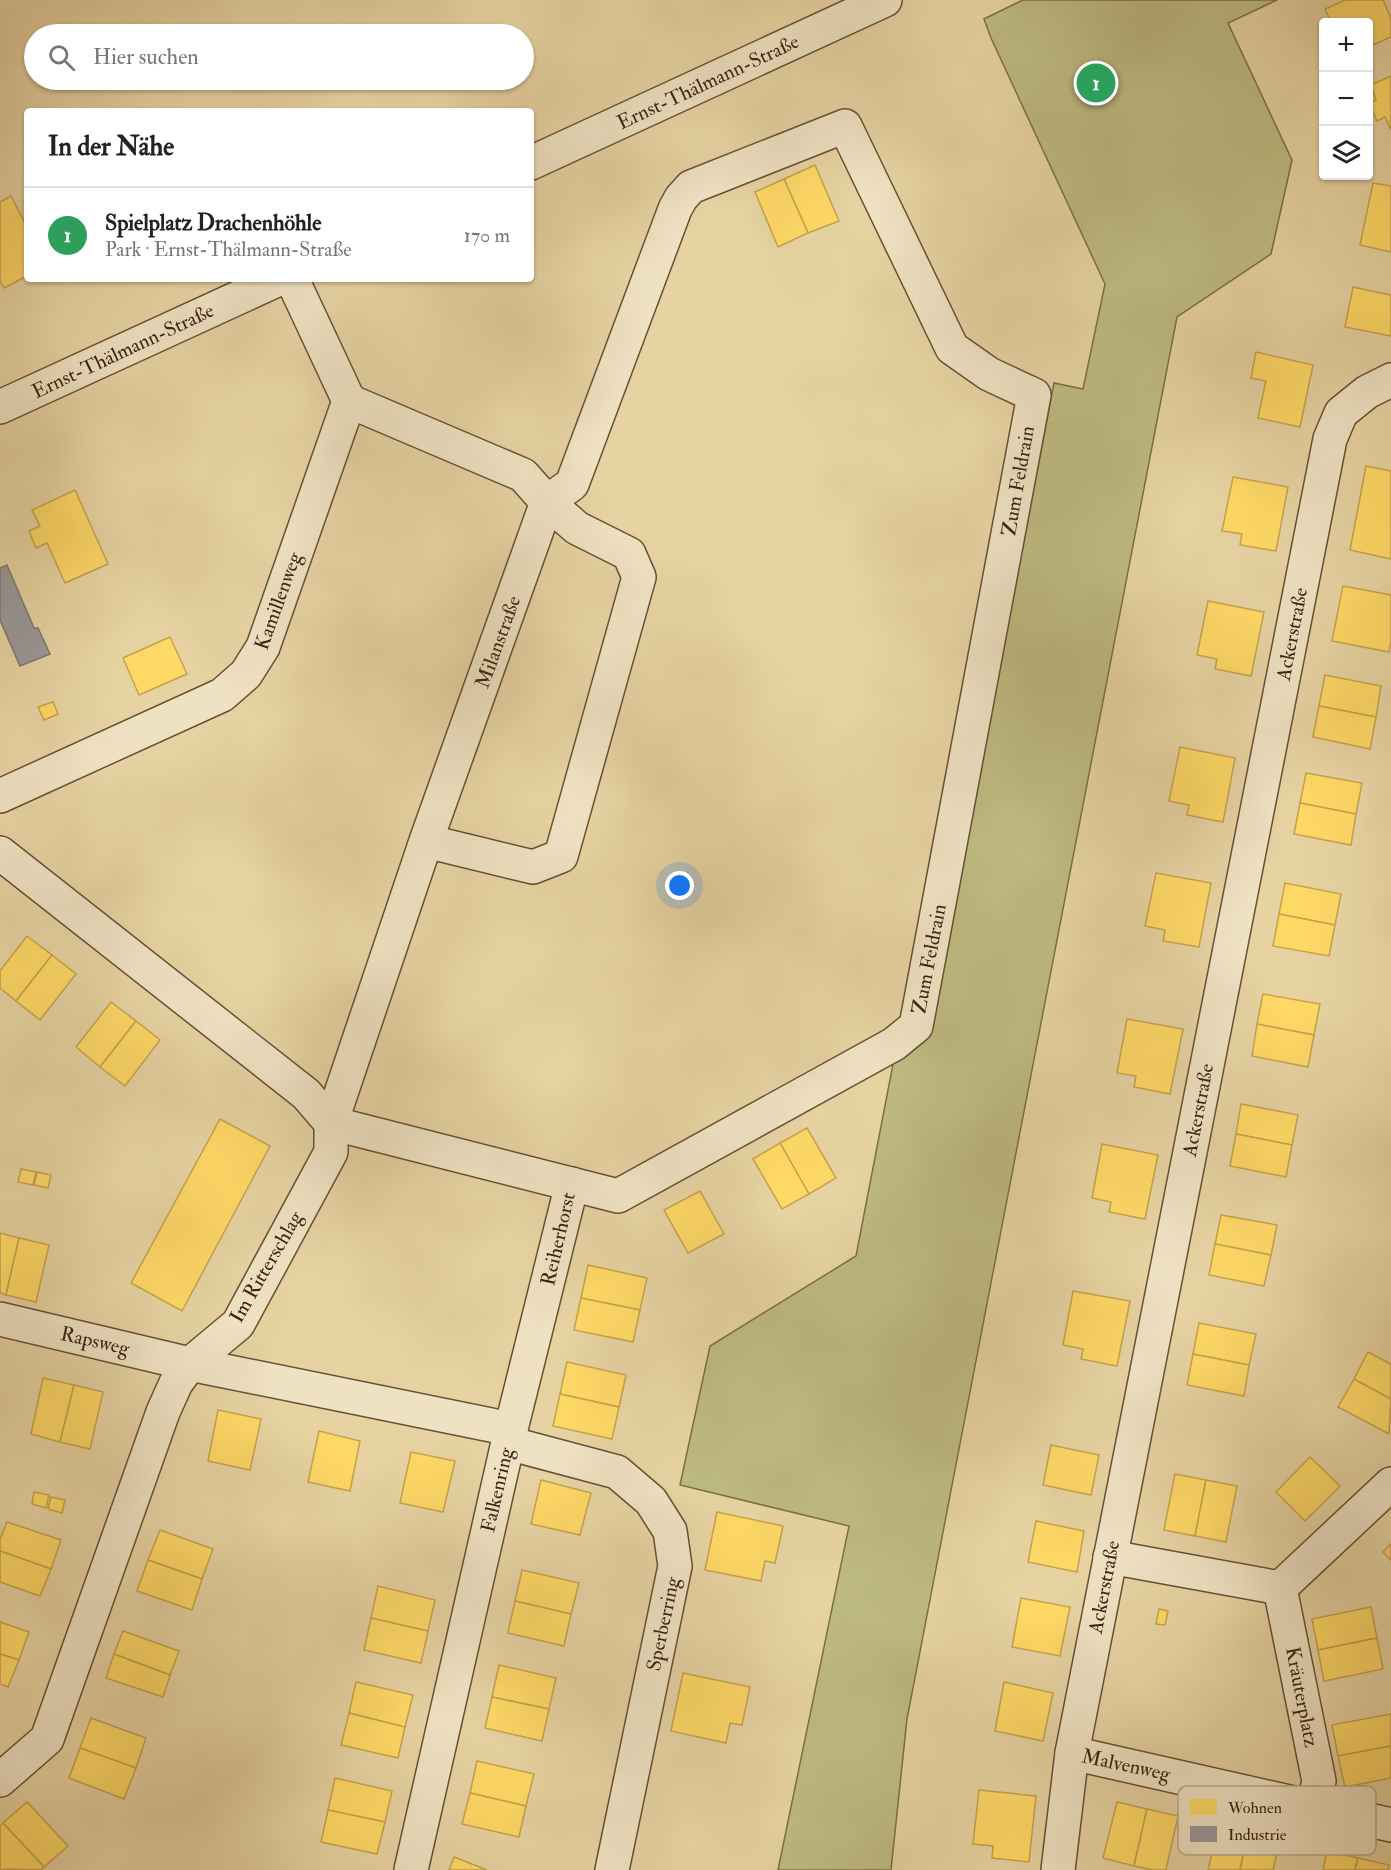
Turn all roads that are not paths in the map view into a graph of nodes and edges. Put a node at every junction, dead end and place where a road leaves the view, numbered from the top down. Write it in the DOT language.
graph roads {
  1 [pos="885,0"];
  2 [pos="534,162"];
  3 [pos="272,282"];
  4 [pos="293,282"];
  5 [pos="1391,380"];
  6 [pos="349,401"];
  7 [pos="0,407"];
  8 [pos="548,502"];
  9 [pos="0,796"];
  10 [pos="426,841"];
  11 [pos="0,853"];
  12 [pos="331,1123"];
  13 [pos="572,1184"];
  14 [pos="0,1319"];
  15 [pos="190,1364"];
  16 [pos="509,1436"];
  17 [pos="1391,1484"];
  18 [pos="1110,1557"];
  19 [pos="1280,1588"];
  20 [pos="1072,1753"];
  21 [pos="0,1780"];
  22 [pos="1222,1786"];
  23 [pos="1318,1786"];
  24 [pos="1376,1822"];
  25 [pos="1391,1826"];
  26 [pos="411,1870"];
  27 [pos="612,1870"];
  28 [pos="1058,1870"];
  1 -- 2 [label="street, Ernst-Thälmann-Straße"];
  3 -- 7 [label="street, Ernst-Thälmann-Straße"];
  4 -- 6 [label="street"];
  5 -- 18 [label="street, Ackerstraße"];
  6 -- 8 [label="street"];
  6 -- 9 [label="street, Kamillenweg"];
  8 -- 10 [label="street, Milanstraße"];
  8 -- 10 [label="street"];
  8 -- 13 [label="street, Zum Feldrain"];
  10 -- 12 [label="street, Milanstraße"];
  11 -- 12 [label="street"];
  12 -- 13 [label="street, Reiherhorst"];
  12 -- 15 [label="street, Im Ritterschlag"];
  13 -- 16 [label="street, Reiherhorst"];
  14 -- 15 [label="street, Rapsweg"];
  15 -- 16 [label="street, Falkenring"];
  15 -- 21 [label="street, Im Ritterschlag"];
  16 -- 26 [label="street, Falkenring"];
  16 -- 27 [label="street, Sperberring"];
  17 -- 19 [label="street"];
  18 -- 19 [label="street"];
  18 -- 20 [label="street, Ackerstraße"];
  19 -- 23 [label="street, Kräuterplatz"];
  20 -- 22 [label="street, Malvenweg"];
  20 -- 28 [label="street, Ackerstraße"];
  24 -- 25 [label="street, Malvenweg"];
}
